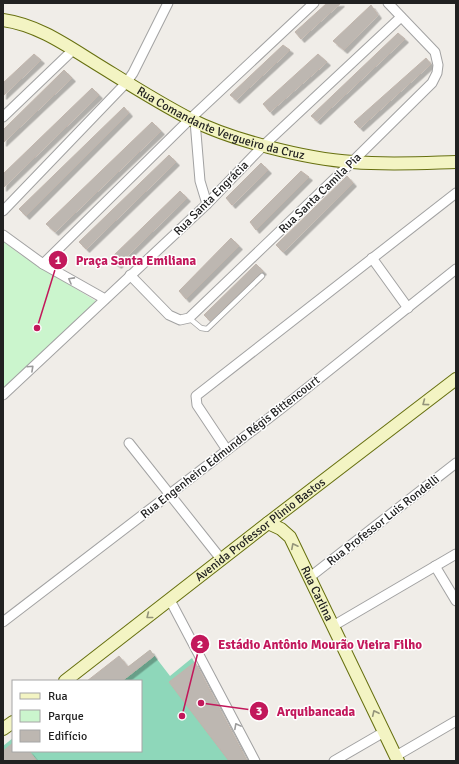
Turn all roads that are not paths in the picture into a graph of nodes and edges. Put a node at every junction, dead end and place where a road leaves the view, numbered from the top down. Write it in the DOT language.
graph roads {
  1 [pos="168,3"];
  2 [pos="314,3"];
  3 [pos="388,3"];
  4 [pos="401,17"];
  5 [pos="4,21"];
  6 [pos="73,50"];
  7 [pos="126,82"];
  8 [pos="3,117"];
  9 [pos="193,120"];
  10 [pos="264,145"];
  11 [pos="352,162"];
  12 [pos="456,162"];
  13 [pos="456,193"];
  14 [pos="207,204"];
  15 [pos="3,211"];
  16 [pos="3,235"];
  17 [pos="372,258"];
  18 [pos="43,264"];
  19 [pos="456,269"];
  20 [pos="130,275"];
  21 [pos="262,276"];
  22 [pos="105,299"];
  23 [pos="408,308"];
  24 [pos="189,318"];
  25 [pos="456,379"];
  26 [pos="3,395"];
  27 [pos="129,443"];
  28 [pos="227,450"];
  29 [pos="456,463"];
  30 [pos="169,495"];
  31 [pos="268,523"];
  32 [pos="456,554"];
  33 [pos="221,559"];
  34 [pos="435,566"];
  35 [pos="310,577"];
  36 [pos="170,600"];
  37 [pos="456,601"];
  38 [pos="3,622"];
  39 [pos="333,626"];
  40 [pos="66,680"];
  41 [pos="456,721"];
  42 [pos="12,723"];
  43 [pos="3,729"];
  44 [pos="384,732"];
  45 [pos="397,759"];
  46 [pos="255,761"];
  47 [pos="334,761"];
  1 -- 7 [label="street"];
  2 -- 9 [label="street"];
  3 -- 4 [label="street, Rua Santa Camila Pia"];
  4 -- 10 [label="street, Rua Santa Engrácia"];
  4 -- 11 [label="street, Rua Santa Camila Pia"];
  5 -- 6 [label="street, Rua Comandante Vergueiro da Cruz"];
  6 -- 7 [label="street, Rua Comandante Vergueiro da Cruz"];
  6 -- 8 [label="street"];
  7 -- 9 [label="street, Rua Comandante Vergueiro da Cruz"];
  7 -- 15 [label="street"];
  9 -- 10 [label="street, Rua Comandante Vergueiro da Cruz"];
  9 -- 14 [label="street"];
  9 -- 18 [label="street"];
  10 -- 11 [label="street, Rua Comandante Vergueiro da Cruz"];
  10 -- 14 [label="street, Rua Santa Engrácia"];
  11 -- 12 [label="street, Rua Comandante Vergueiro da Cruz"];
  11 -- 24 [label="street, Rua Santa Camila Pia"];
  13 -- 17 [label="street"];
  14 -- 20 [label="street, Rua Santa Engrácia"];
  16 -- 18 [label="street"];
  17 -- 23 [label="street"];
  17 -- 28 [label="street"];
  22 -- 18 [label="street, one-way"];
  19 -- 23 [label="street, Rua Engenheiro Edmundo Régis Bittencourt"];
  20 -- 22 [label="street, Rua Santa Engrácia"];
  20 -- 24 [label="street"];
  21 -- 24 [label="lane"];
  26 -- 22 [label="street, Rua Santa Engrácia, one-way"];
  23 -- 28 [label="street, Rua Engenheiro Edmundo Régis Bittencourt"];
  25 -- 31 [label="street, Avenida Professor Plinio Bastos, one-way"];
  27 -- 30 [label="street"];
  28 -- 30 [label="street, Rua Engenheiro Edmundo Régis Bittencourt"];
  29 -- 35 [label="street, Rua Professor Luis Rondelli"];
  30 -- 33 [label="street"];
  30 -- 38 [label="street, Rua Engenheiro Edmundo Régis Bittencourt"];
  31 -- 33 [label="street, Avenida Professor Plinio Bastos"];
  35 -- 31 [label="street, Rua Carlina, one-way"];
  32 -- 34 [label="street"];
  33 -- 36 [label="street, Avenida Professor Plinio Bastos"];
  34 -- 37 [label="street"];
  34 -- 39 [label="street"];
  35 -- 39 [label="street, Rua Carlina"];
  36 -- 40 [label="street, Avenida Professor Plinio Bastos, one-way"];
  46 -- 36 [label="street, one-way"];
  44 -- 39 [label="street, Rua Carlina, one-way"];
  41 -- 45 [label="street"];
  42 -- 43 [label="street"];
  44 -- 45 [label="street, Rua Carlina"];
  44 -- 47 [label="street"];
}
